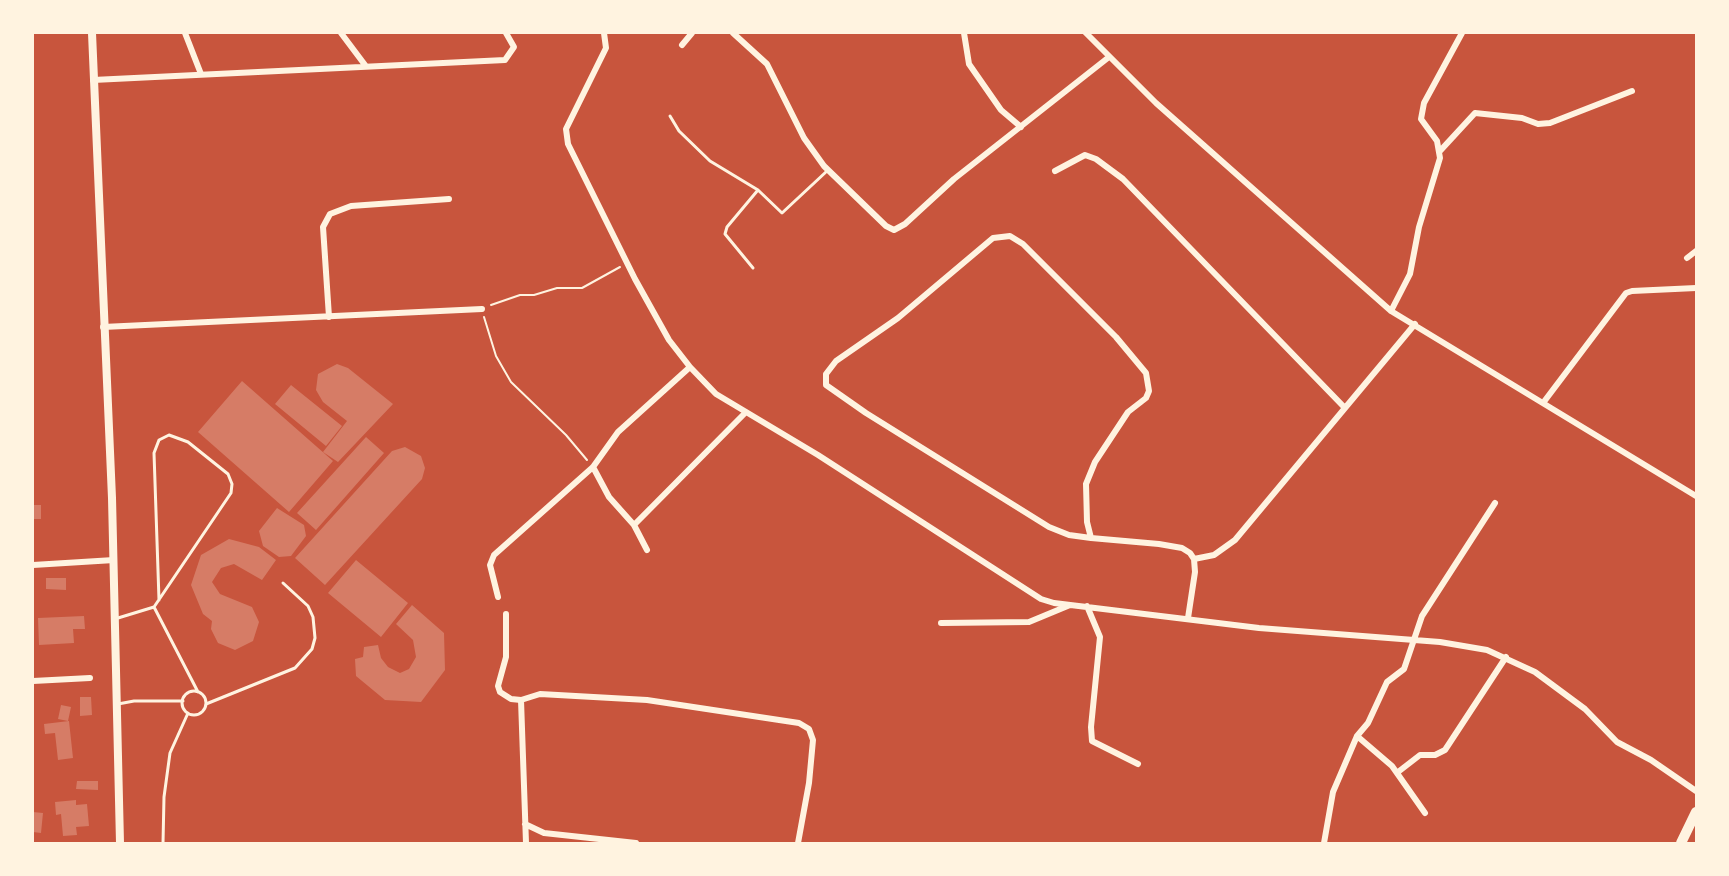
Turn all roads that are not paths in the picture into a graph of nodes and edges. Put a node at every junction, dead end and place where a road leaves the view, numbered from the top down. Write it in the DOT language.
graph roads {
  1 [pos="92,33"];
  2 [pos="185,33"];
  3 [pos="341,33"];
  4 [pos="506,33"];
  5 [pos="604,33"];
  6 [pos="692,33"];
  7 [pos="733,33"];
  8 [pos="964,33"];
  9 [pos="1086,33"];
  10 [pos="1462,33"];
  11 [pos="682,45"];
  12 [pos="1109,57"];
  13 [pos="365,65"];
  14 [pos="201,74"];
  15 [pos="93,80"];
  16 [pos="1632,91"];
  17 [pos="670,116"];
  18 [pos="1021,127"];
  19 [pos="1440,152"];
  20 [pos="828,170"];
  21 [pos="1055,171"];
  22 [pos="758,190"];
  23 [pos="449,199"];
  24 [pos="1696,251"];
  25 [pos="1687,258"];
  26 [pos="753,268"];
  27 [pos="1696,288"];
  28 [pos="482,309"];
  29 [pos="1391,311"];
  30 [pos="329,317"];
  31 [pos="1414,324"];
  32 [pos="103,327"];
  33 [pos="690,367"];
  34 [pos="1543,403"];
  35 [pos="1345,408"];
  36 [pos="745,412"];
  37 [pos="593,467"];
  38 [pos="1696,496"];
  39 [pos="1495,503"];
  40 [pos="634,525"];
  41 [pos="1091,538"];
  42 [pos="647,550"];
  43 [pos="1194,559"];
  44 [pos="114,560"];
  45 [pos="33,565"];
  46 [pos="283,583"];
  47 [pos="498,597"];
  48 [pos="159,600"];
  49 [pos="1071,605"];
  50 [pos="1087,606"];
  51 [pos="154,607"];
  52 [pos="506,614"];
  53 [pos="1188,618"];
  54 [pos="114,619"];
  55 [pos="941,623"];
  56 [pos="1412,640"];
  57 [pos="1506,657"];
  58 [pos="90,678"];
  59 [pos="33,681"];
  60 [pos="198,692"];
  61 [pos="521,700"];
  62 [pos="183,701"];
  63 [pos="118,704"];
  64 [pos="206,704"];
  65 [pos="188,713"];
  66 [pos="1357,736"];
  67 [pos="1138,764"];
  68 [pos="1398,772"];
  69 [pos="1696,791"];
  70 [pos="1425,813"];
  71 [pos="1695,814"];
  72 [pos="525,824"];
  73 [pos="120,843"];
  74 [pos="163,843"];
  75 [pos="526,843"];
  76 [pos="636,843"];
  77 [pos="798,843"];
  78 [pos="1324,843"];
  79 [pos="1681,843"];
  1 -- 15 [label="main road"];
  2 -- 14 [label="street"];
  3 -- 13 [label="street"];
  4 -- 13 [label="street"];
  5 -- 33 [label="street"];
  6 -- 11 [label="street"];
  7 -- 20 [label="street"];
  8 -- 18 [label="street"];
  9 -- 12 [label="street"];
  10 -- 19 [label="street"];
  12 -- 18 [label="street"];
  12 -- 29 [label="street"];
  13 -- 14 [label="street"];
  14 -- 15 [label="street"];
  15 -- 32 [label="main road"];
  16 -- 19 [label="street"];
  17 -- 22 [label="lane"];
  18 -- 20 [label="street"];
  19 -- 29 [label="street"];
  20 -- 22 [label="lane"];
  21 -- 35 [label="street"];
  22 -- 26 [label="lane"];
  23 -- 30 [label="street"];
  24 -- 25 [label="street"];
  27 -- 34 [label="street"];
  28 -- 30 [label="street"];
  29 -- 31 [label="street"];
  30 -- 32 [label="street"];
  31 -- 34 [label="street"];
  31 -- 35 [label="street"];
  32 -- 44 [label="main road"];
  33 -- 36 [label="street"];
  33 -- 37 [label="street"];
  34 -- 38 [label="street"];
  35 -- 43 [label="street"];
  36 -- 40 [label="street"];
  36 -- 49 [label="street"];
  37 -- 40 [label="street"];
  37 -- 47 [label="street"];
  39 -- 56 [label="street"];
  40 -- 42 [label="street"];
  41 -- 41 [label="street"];
  41 -- 43 [label="street"];
  43 -- 53 [label="street"];
  44 -- 45 [label="street"];
  44 -- 54 [label="main road"];
  46 -- 64 [label="lane"];
  48 -- 48 [label="lane"];
  48 -- 51 [label="lane"];
  49 -- 50 [label="street"];
  49 -- 55 [label="street"];
  50 -- 53 [label="street"];
  50 -- 67 [label="street"];
  51 -- 54 [label="lane"];
  51 -- 60 [label="lane"];
  52 -- 61 [label="street"];
  53 -- 56 [label="street"];
  54 -- 63 [label="main road"];
  56 -- 57 [label="street"];
  56 -- 66 [label="street"];
  57 -- 68 [label="street"];
  57 -- 69 [label="street"];
  58 -- 59 [label="street"];
  60 -- 62 [label="lane"];
  60 -- 64 [label="lane"];
  61 -- 72 [label="street"];
  61 -- 77 [label="street"];
  62 -- 63 [label="lane"];
  62 -- 65 [label="lane"];
  63 -- 73 [label="main road"];
  64 -- 65 [label="lane"];
  65 -- 74 [label="lane"];
  66 -- 68 [label="street"];
  66 -- 78 [label="street"];
  68 -- 70 [label="street"];
  71 -- 79 [label="highway"];
  72 -- 75 [label="street"];
  72 -- 76 [label="street"];
}
